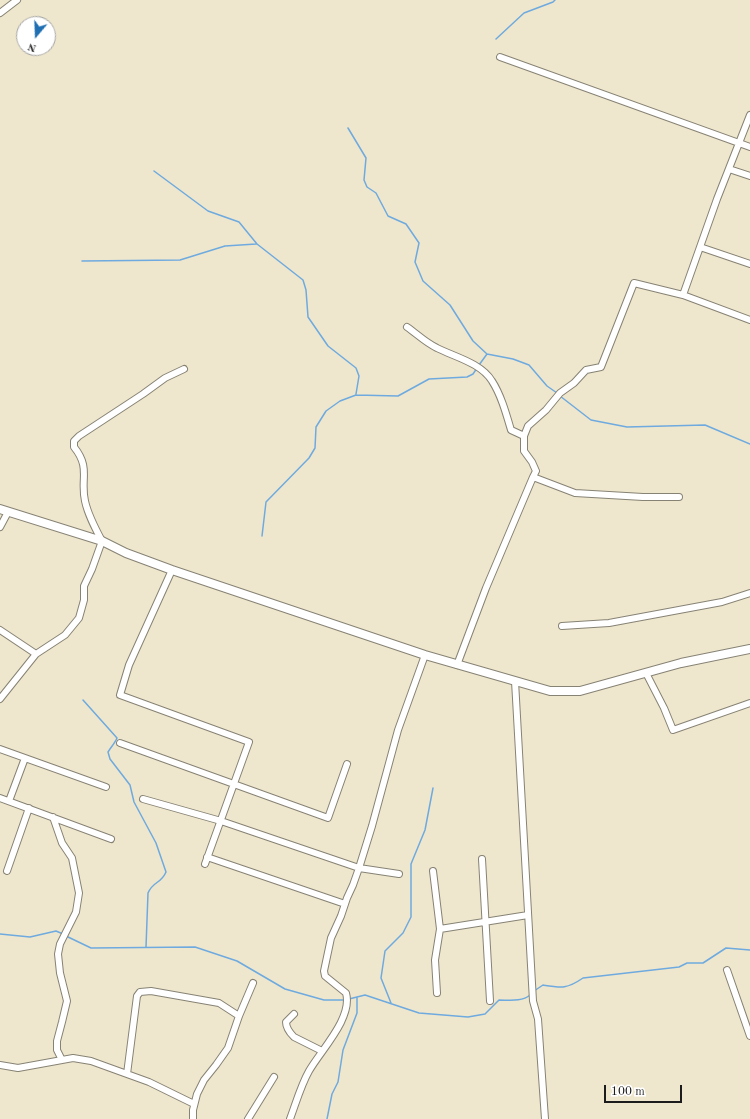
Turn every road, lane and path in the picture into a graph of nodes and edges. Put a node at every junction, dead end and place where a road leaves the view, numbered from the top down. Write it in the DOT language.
graph roads {
  1 [pos="17,0"];
  2 [pos="0,13"];
  3 [pos="500,57"];
  4 [pos="750,116"];
  5 [pos="738,143"];
  6 [pos="750,147"];
  7 [pos="729,168"];
  8 [pos="750,176"];
  9 [pos="700,247"];
  10 [pos="750,264"];
  11 [pos="683,295"];
  12 [pos="750,320"];
  13 [pos="407,327"];
  14 [pos="184,369"];
  15 [pos="524,436"];
  16 [pos="533,477"];
  17 [pos="679,497"];
  18 [pos="0,509"];
  19 [pos="8,512"];
  20 [pos="0,527"];
  21 [pos="102,541"];
  22 [pos="172,570"];
  23 [pos="750,593"];
  24 [pos="562,626"];
  25 [pos="0,630"];
  26 [pos="750,649"];
  27 [pos="36,654"];
  28 [pos="425,655"];
  29 [pos="457,665"];
  30 [pos="646,674"];
  31 [pos="515,681"];
  32 [pos="0,699"];
  33 [pos="750,703"];
  34 [pos="120,743"];
  35 [pos="0,749"];
  36 [pos="25,758"];
  37 [pos="346,764"];
  38 [pos="234,784"];
  39 [pos="106,787"];
  40 [pos="0,798"];
  41 [pos="143,799"];
  42 [pos="9,801"];
  43 [pos="29,808"];
  44 [pos="53,817"];
  45 [pos="221,821"];
  46 [pos="111,839"];
  47 [pos="207,857"];
  48 [pos="482,859"];
  49 [pos="205,864"];
  50 [pos="359,868"];
  51 [pos="433,870"];
  52 [pos="7,871"];
  53 [pos="399,874"];
  54 [pos="345,904"];
  55 [pos="528,916"];
  56 [pos="485,922"];
  57 [pos="440,929"];
  58 [pos="727,970"];
  59 [pos="253,983"];
  60 [pos="437,993"];
  61 [pos="490,1001"];
  62 [pos="294,1014"];
  63 [pos="239,1016"];
  64 [pos="747,1020"];
  65 [pos="750,1036"];
  66 [pos="322,1051"];
  67 [pos="62,1060"];
  68 [pos="0,1065"];
  69 [pos="127,1074"];
  70 [pos="274,1077"];
  71 [pos="194,1104"];
  72 [pos="193,1119"];
  73 [pos="248,1119"];
  74 [pos="290,1119"];
  75 [pos="545,1119"];
  1 -- 2 [label="street"];
  3 -- 5 [label="street"];
  4 -- 5 [label="street"];
  5 -- 6 [label="street"];
  5 -- 7 [label="street"];
  7 -- 8 [label="street"];
  7 -- 9 [label="street"];
  9 -- 10 [label="street"];
  9 -- 11 [label="street"];
  11 -- 12 [label="street"];
  11 -- 15 [label="street"];
  13 -- 15 [label="street"];
  14 -- 21 [label="street"];
  15 -- 16 [label="street"];
  16 -- 17 [label="street"];
  16 -- 29 [label="street"];
  18 -- 19 [label="street"];
  19 -- 20 [label="street"];
  19 -- 21 [label="street"];
  21 -- 22 [label="street"];
  21 -- 27 [label="street"];
  22 -- 28 [label="street"];
  22 -- 38 [label="street"];
  23 -- 24 [label="street"];
  25 -- 27 [label="street"];
  26 -- 30 [label="street"];
  27 -- 32 [label="street"];
  28 -- 29 [label="street"];
  28 -- 50 [label="street"];
  29 -- 31 [label="street"];
  30 -- 31 [label="street"];
  30 -- 33 [label="street"];
  31 -- 55 [label="street"];
  34 -- 38 [label="street"];
  35 -- 36 [label="street"];
  36 -- 39 [label="street"];
  36 -- 42 [label="street"];
  37 -- 38 [label="street"];
  38 -- 45 [label="street"];
  40 -- 42 [label="street"];
  41 -- 45 [label="street"];
  42 -- 43 [label="street"];
  43 -- 44 [label="street"];
  43 -- 52 [label="street"];
  44 -- 46 [label="street"];
  44 -- 67 [label="street"];
  45 -- 47 [label="street"];
  45 -- 50 [label="street"];
  47 -- 49 [label="street"];
  47 -- 54 [label="street"];
  48 -- 56 [label="street"];
  50 -- 53 [label="street"];
  50 -- 54 [label="street"];
  51 -- 57 [label="street"];
  54 -- 66 [label="street"];
  55 -- 56 [label="street"];
  55 -- 75 [label="street"];
  56 -- 57 [label="street"];
  56 -- 61 [label="street"];
  57 -- 60 [label="street"];
  58 -- 64 [label="street"];
  59 -- 63 [label="street"];
  62 -- 66 [label="street"];
  63 -- 69 [label="street"];
  63 -- 71 [label="street"];
  64 -- 65 [label="street"];
  66 -- 74 [label="street"];
  67 -- 68 [label="street"];
  67 -- 69 [label="street"];
  69 -- 71 [label="street"];
  70 -- 73 [label="street"];
  71 -- 72 [label="street"];
}
